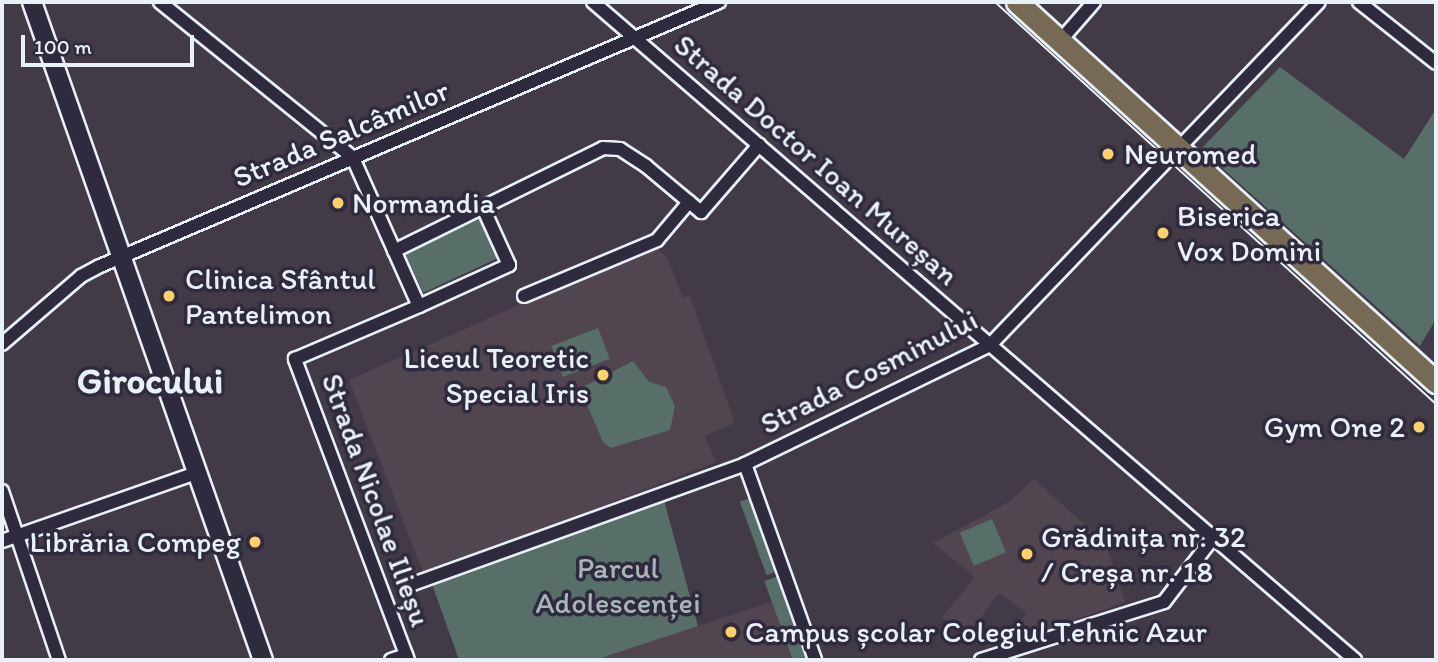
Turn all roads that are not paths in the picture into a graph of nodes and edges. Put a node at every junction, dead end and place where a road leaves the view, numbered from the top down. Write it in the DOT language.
graph roads {
  1 [pos="32,2"];
  2 [pos="160,2"];
  3 [pos="593,2"];
  4 [pos="719,2"];
  5 [pos="1017,2"];
  6 [pos="1094,2"];
  7 [pos="1319,2"];
  8 [pos="1359,2"];
  9 [pos="636,39"];
  10 [pos="1060,41"];
  11 [pos="1436,64"];
  12 [pos="759,145"];
  13 [pos="1180,151"];
  14 [pos="353,158"];
  15 [pos="689,202"];
  16 [pos="485,210"];
  17 [pos="394,251"];
  18 [pos="119,258"];
  19 [pos="524,296"];
  20 [pos="419,306"];
  21 [pos="2,344"];
  22 [pos="990,345"];
  23 [pos="1436,382"];
  24 [pos="745,464"];
  25 [pos="196,473"];
  26 [pos="2,491"];
  27 [pos="16,536"];
  28 [pos="1213,538"];
  29 [pos="2,541"];
  30 [pos="407,586"];
  31 [pos="407,657"];
  32 [pos="60,660"];
  33 [pos="263,660"];
  34 [pos="391,660"];
  35 [pos="815,660"];
  36 [pos="981,660"];
  37 [pos="1355,660"];
  1 -- 18 [label="street"];
  2 -- 14 [label="street"];
  3 -- 9 [label="street, Strada Doctor Ioan Mureșan"];
  4 -- 9 [label="street, Strada Salcâmilor"];
  5 -- 10 [label="main road"];
  6 -- 10 [label="street"];
  7 -- 13 [label="street, Strada Cosminului"];
  8 -- 11 [label="street"];
  9 -- 12 [label="street, Strada Doctor Ioan Mureșan"];
  9 -- 14 [label="street, Strada Salcâmilor"];
  10 -- 13 [label="main road"];
  12 -- 15 [label="street"];
  12 -- 22 [label="street, Strada Doctor Ioan Mureșan"];
  13 -- 22 [label="street, Strada Cosminului"];
  13 -- 23 [label="main road"];
  14 -- 17 [label="street"];
  14 -- 18 [label="street, Strada Salcâmilor"];
  15 -- 16 [label="street"];
  15 -- 19 [label="street"];
  16 -- 17 [label="street"];
  16 -- 20 [label="street"];
  17 -- 20 [label="street"];
  18 -- 21 [label="street, Strada Salcâmilor"];
  18 -- 25 [label="street"];
  20 -- 31 [label="street, Strada Nicolae Ilieșu"];
  22 -- 24 [label="street, Strada Cosminului"];
  22 -- 28 [label="street, Strada Doctor Ioan Mureșan"];
  24 -- 30 [label="street, Strada Cosminului"];
  24 -- 35 [label="street"];
  25 -- 27 [label="street"];
  25 -- 33 [label="street"];
  26 -- 27 [label="street"];
  27 -- 29 [label="street"];
  27 -- 32 [label="street"];
  28 -- 36 [label="street"];
  28 -- 37 [label="street, Strada Doctor Ioan Mureșan"];
  31 -- 34 [label="street"];
}
